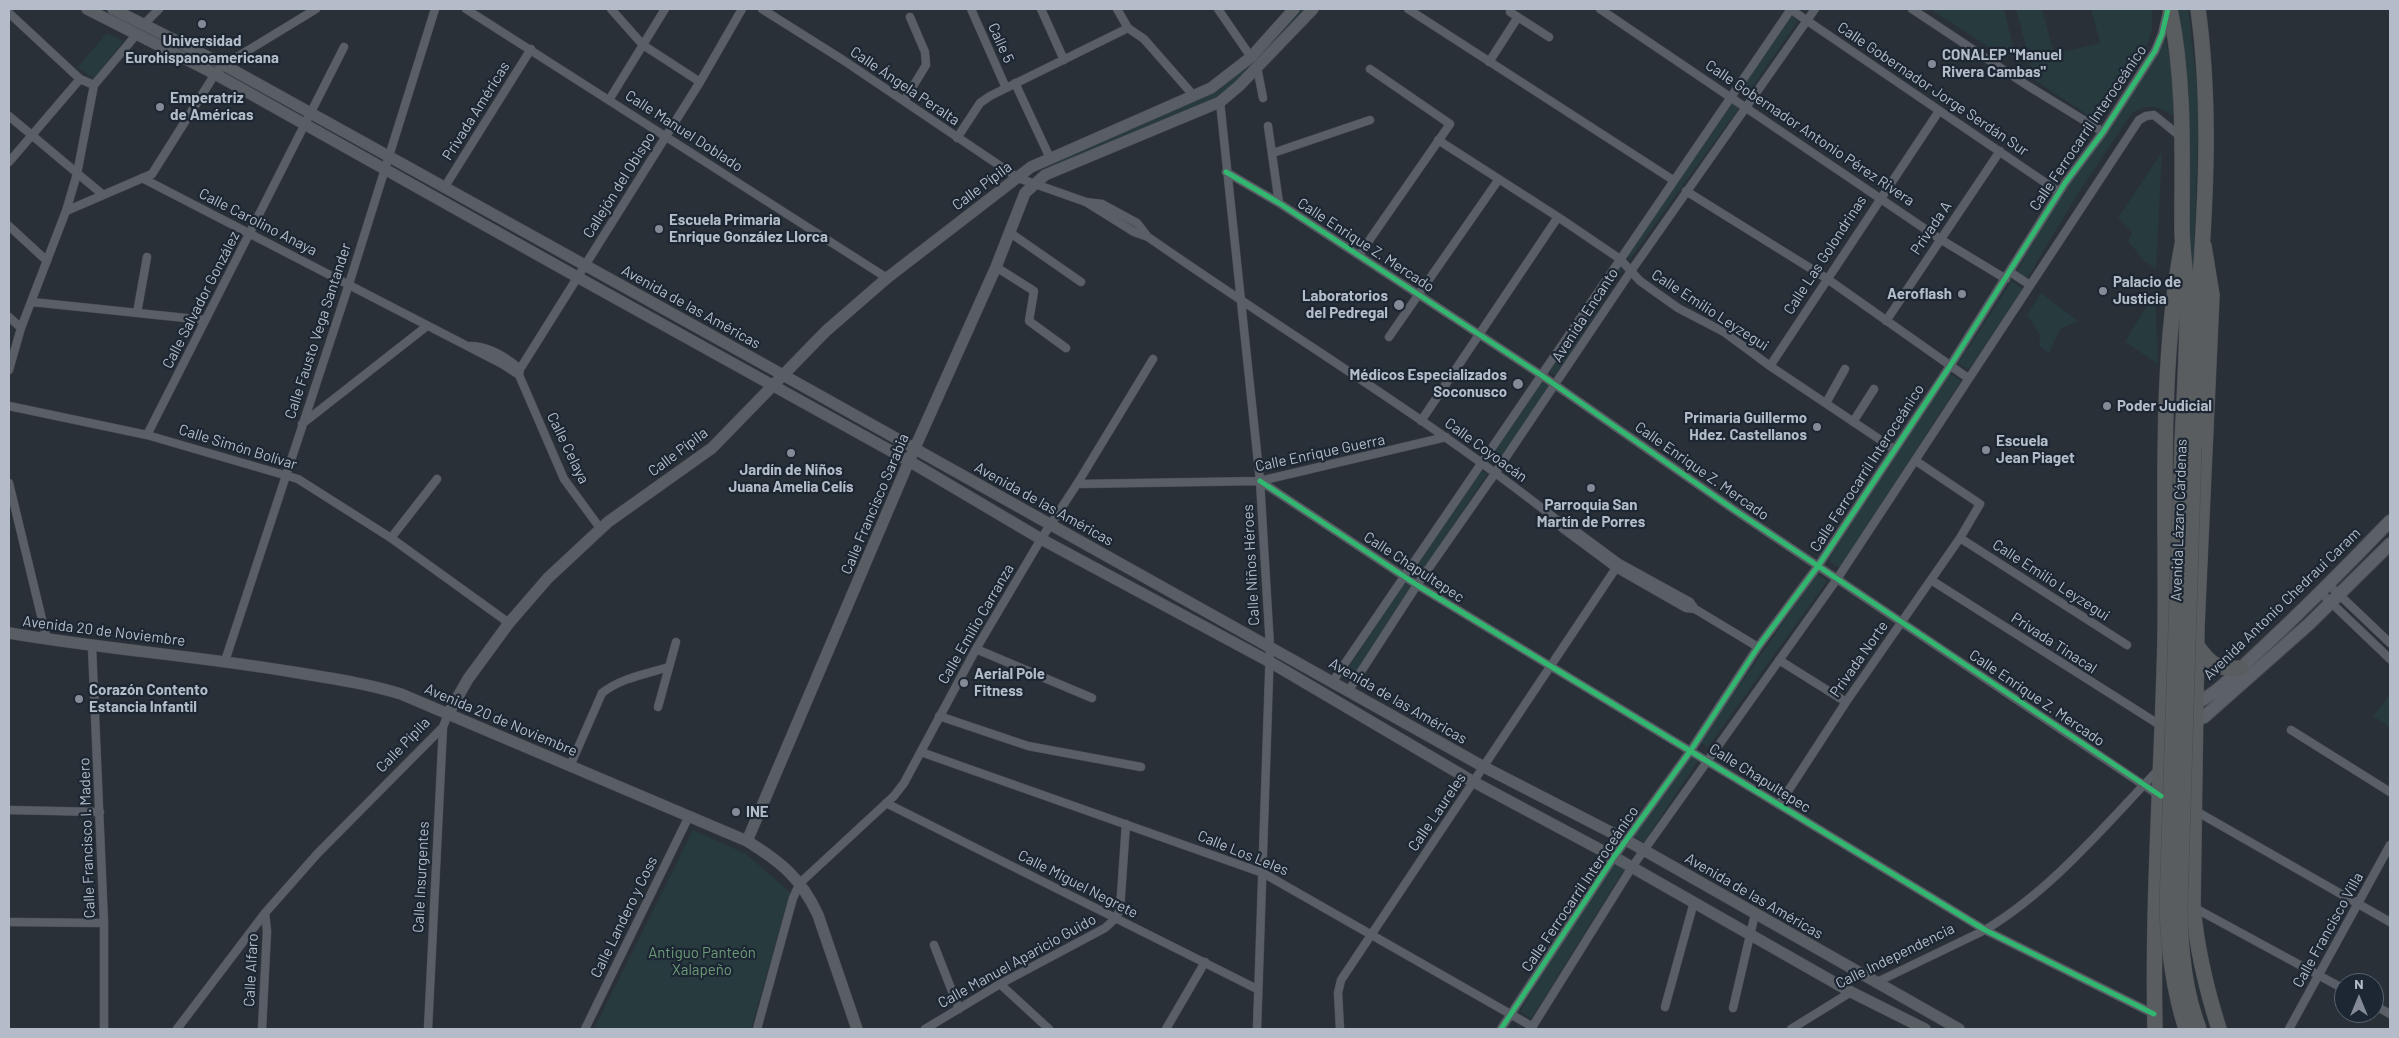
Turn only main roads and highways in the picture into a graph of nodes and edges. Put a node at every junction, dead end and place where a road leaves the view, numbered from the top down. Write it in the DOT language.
graph roads {
  1 [pos="88,9"];
  2 [pos="113,9"];
  3 [pos="1294,9"];
  4 [pos="1313,9"];
  5 [pos="2169,9"];
  6 [pos="2198,9"];
  7 [pos="140,30"];
  8 [pos="307,119"];
  9 [pos="1034,183"];
  10 [pos="2182,245"];
  11 [pos="2204,246"];
  12 [pos="783,374"];
  13 [pos="772,385"];
  14 [pos="2188,446"];
  15 [pos="915,448"];
  16 [pos="909,461"];
  17 [pos="2390,521"];
  18 [pos="2390,544"];
  19 [pos="2165,624"];
  20 [pos="2197,626"];
  21 [pos="9,634"];
  22 [pos="2164,642"];
  23 [pos="2197,644"];
  24 [pos="2241,668"];
  25 [pos="2195,704"];
  26 [pos="2163,711"];
  27 [pos="448,714"];
  28 [pos="2194,721"];
  29 [pos="2163,727"];
  30 [pos="747,841"];
  31 [pos="2156,912"];
  32 [pos="1875,983"];
  33 [pos="1851,992"];
  34 [pos="1918,1028"];
  35 [pos="857,1029"];
  36 [pos="1960,1029"];
  37 [pos="2155,1029"];
  38 [pos="2162,1029"];
  39 [pos="2186,1029"];
  40 [pos="2199,1029"];
  41 [pos="2219,1029"];
  1 -- 7 [label="main road, Avenida de las Américas"];
  2 -- 7 [label="main road, Avenida de las Américas"];
  3 -- 12 [label="main road, Calle Pípila"];
  4 -- 9 [label="main road, Calle Pípila"];
  5 -- 10 [label="highway, Avenida Lázaro Cárdenas"];
  6 -- 11 [label="highway, Avenida Lázaro Cárdenas"];
  7 -- 8 [label="main road, Avenida de las Américas"];
  8 -- 12 [label="main road, Avenida de las Américas"];
  8 -- 13 [label="main road, Avenida de las Américas"];
  9 -- 15 [label="main road, Calle Francisco Sarabia"];
  10 -- 14 [label="highway, Avenida Lázaro Cárdenas"];
  10 -- 19 [label="highway"];
  11 -- 14 [label="highway, Avenida Lázaro Cárdenas"];
  11 -- 20 [label="highway"];
  12 -- 13 [label="main road, Calle Pípila"];
  12 -- 15 [label="main road, Avenida de las Américas"];
  13 -- 16 [label="main road, Avenida de las Américas"];
  13 -- 27 [label="main road, Calle Pípila"];
  14 -- 39 [label="highway, Avenida Lázaro Cárdenas, bridge"];
  14 -- 40 [label="highway, Avenida Lázaro Cárdenas, bridge"];
  15 -- 16 [label="main road, Calle Francisco Sarabia"];
  15 -- 32 [label="main road, Avenida de las Américas"];
  16 -- 30 [label="main road, Calle Francisco Sarabia"];
  16 -- 33 [label="main road, Avenida de las Américas"];
  17 -- 24 [label="main road, Avenida Antonio Chedraui Caram"];
  18 -- 28 [label="main road, Avenida Antonio Chedraui Caram"];
  19 -- 20 [label="highway"];
  19 -- 22 [label="highway"];
  20 -- 23 [label="highway"];
  21 -- 27 [label="main road, Avenida 20 de Noviembre"];
  22 -- 23 [label="highway"];
  22 -- 26 [label="highway"];
  23 -- 24 [label="highway"];
  23 -- 25 [label="highway"];
  24 -- 25 [label="main road, Avenida Antonio Chedraui Caram"];
  25 -- 26 [label="main road, Avenida Antonio Chedraui Caram"];
  25 -- 28 [label="highway"];
  26 -- 29 [label="highway"];
  27 -- 30 [label="main road, Avenida 20 de Noviembre"];
  28 -- 29 [label="main road, Avenida Antonio Chedraui Caram"];
  28 -- 41 [label="highway"];
  29 -- 31 [label="highway"];
  30 -- 35 [label="main road, Avenida 20 de Noviembre"];
  31 -- 37 [label="highway"];
  31 -- 38 [label="highway"];
  32 -- 33 [label="main road, Calle Independencia"];
  32 -- 36 [label="main road, Avenida de las Américas"];
  33 -- 34 [label="main road, Avenida de las Américas"];
}
